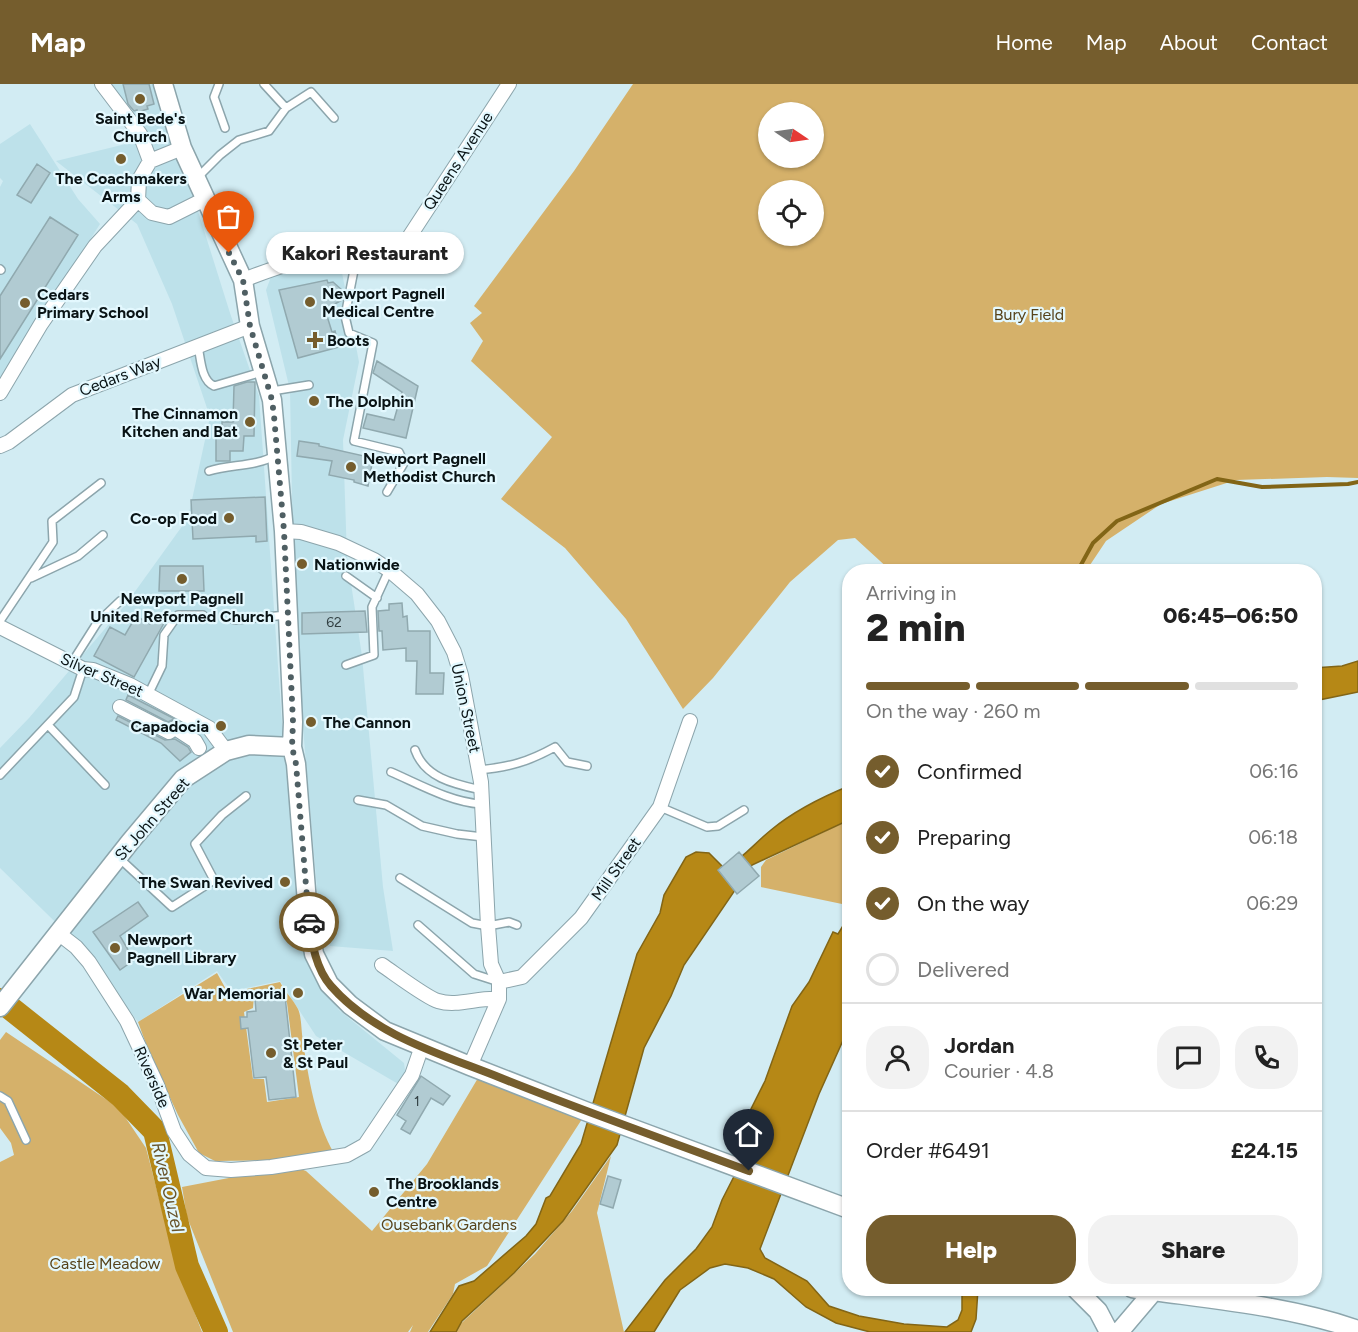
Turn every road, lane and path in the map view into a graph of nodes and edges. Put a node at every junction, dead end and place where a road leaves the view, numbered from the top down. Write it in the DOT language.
graph roads {
  1 [pos="102,84"];
  2 [pos="163,84"];
  3 [pos="219,84"];
  4 [pos="264,84"];
  5 [pos="508,84"];
  6 [pos="285,108"];
  7 [pos="334,118"];
  8 [pos="225,128"];
  9 [pos="182,148"];
  10 [pos="150,161"];
  11 [pos="196,179"];
  12 [pos="206,199"];
  13 [pos="138,200"];
  14 [pos="356,260"];
  15 [pos="243,280"];
  16 [pos="250,326"];
  17 [pos="198,346"];
  18 [pos="264,372"];
  19 [pos="309,386"];
  20 [pos="269,391"];
  21 [pos="0,393"];
  22 [pos="0,446"];
  23 [pos="278,455"];
  24 [pos="209,471"];
  25 [pos="101,483"];
  26 [pos="387,492"];
  27 [pos="284,531"];
  28 [pos="103,535"];
  29 [pos="389,570"];
  30 [pos="346,576"];
  31 [pos="28,579"];
  32 [pos="377,598"];
  33 [pos="120,601"];
  34 [pos="203,615"];
  35 [pos="287,615"];
  36 [pos="234,620"];
  37 [pos="0,621"];
  38 [pos="0,627"];
  39 [pos="346,665"];
  40 [pos="77,667"];
  41 [pos="148,695"];
  42 [pos="120,707"];
  43 [pos="690,721"];
  44 [pos="48,725"];
  45 [pos="292,747"];
  46 [pos="199,748"];
  47 [pos="415,750"];
  48 [pos="226,751"];
  49 [pos="587,766"];
  50 [pos="479,770"];
  51 [pos="391,772"];
  52 [pos="0,775"];
  53 [pos="105,785"];
  54 [pos="246,796"];
  55 [pos="481,797"];
  56 [pos="358,800"];
  57 [pos="660,807"];
  58 [pos="744,810"];
  59 [pos="483,837"];
  60 [pos="118,857"];
  61 [pos="400,878"];
  62 [pos="488,920"];
  63 [pos="418,925"];
  64 [pos="517,925"];
  65 [pos="58,933"];
  66 [pos="382,965"];
  67 [pos="499,982"];
  68 [pos="499,999"];
  69 [pos="0,1007"];
  70 [pos="422,1046"];
  71 [pos="470,1066"];
  72 [pos="0,1096"];
  73 [pos="26,1140"];
  74 [pos="842,1206"];
  75 [pos="1083,1296"];
  76 [pos="1150,1296"];
  77 [pos="1182,1296"];
  78 [pos="1358,1330"];
  79 [pos="1109,1332"];
  80 [pos="1119,1332"];
  1 -- 10 [label="street"];
  2 -- 9 [label="main road"];
  3 -- 8 [label="lane"];
  4 -- 6 [label="lane"];
  5 -- 14 [label="street, Queens Avenue"];
  6 -- 7 [label="lane"];
  6 -- 11 [label="lane"];
  9 -- 10 [label="street"];
  9 -- 11 [label="main road"];
  10 -- 13 [label="street"];
  11 -- 12 [label="main road"];
  12 -- 13 [label="street"];
  12 -- 15 [label="main road"];
  13 -- 21 [label="street"];
  14 -- 15 [label="street, Queens Avenue"];
  14 -- 26 [label="lane"];
  15 -- 16 [label="main road"];
  16 -- 17 [label="street, Cedars Way"];
  16 -- 18 [label="main road"];
  17 -- 18 [label="lane"];
  17 -- 22 [label="street, Cedars Way"];
  18 -- 20 [label="main road"];
  19 -- 20 [label="lane"];
  20 -- 23 [label="main road"];
  23 -- 24 [label="lane"];
  23 -- 27 [label="main road"];
  25 -- 31 [label="lane"];
  27 -- 29 [label="street, Union Street"];
  27 -- 35 [label="main road"];
  28 -- 31 [label="lane"];
  29 -- 32 [label="lane"];
  29 -- 50 [label="street, Union Street"];
  30 -- 32 [label="lane"];
  31 -- 37 [label="lane"];
  32 -- 39 [label="lane"];
  33 -- 40 [label="lane"];
  34 -- 41 [label="lane"];
  35 -- 36 [label="lane"];
  35 -- 45 [label="main road"];
  38 -- 40 [label="street, Silver Street"];
  40 -- 41 [label="street, Silver Street"];
  40 -- 44 [label="lane"];
  41 -- 48 [label="street, Silver Street"];
  42 -- 46 [label="street"];
  43 -- 57 [label="street, Mill Street"];
  44 -- 52 [label="lane"];
  44 -- 53 [label="lane"];
  45 -- 48 [label="main road, St John Street"];
  45 -- 70 [label="main road"];
  47 -- 55 [label="lane"];
  48 -- 60 [label="main road, St John Street"];
  49 -- 50 [label="lane"];
  50 -- 55 [label="street, Union Street"];
  51 -- 55 [label="lane"];
  54 -- 60 [label="lane"];
  55 -- 59 [label="street, Union Street"];
  56 -- 59 [label="lane"];
  57 -- 58 [label="lane"];
  57 -- 67 [label="street, Mill Street"];
  59 -- 62 [label="street, Union Street"];
  60 -- 65 [label="main road, St John Street"];
  61 -- 62 [label="lane"];
  62 -- 64 [label="lane"];
  62 -- 67 [label="street, Union Street"];
  63 -- 67 [label="lane"];
  65 -- 69 [label="main road, St John Street"];
  65 -- 70 [label="street, Riverside"];
  66 -- 68 [label="street"];
  67 -- 68 [label="street, Union Street"];
  68 -- 71 [label="street"];
  70 -- 71 [label="main road"];
  71 -- 74 [label="main road"];
  72 -- 73 [label="lane"];
  75 -- 79 [label="main road"];
  76 -- 80 [label="main road"];
  77 -- 78 [label="main road"];
}
